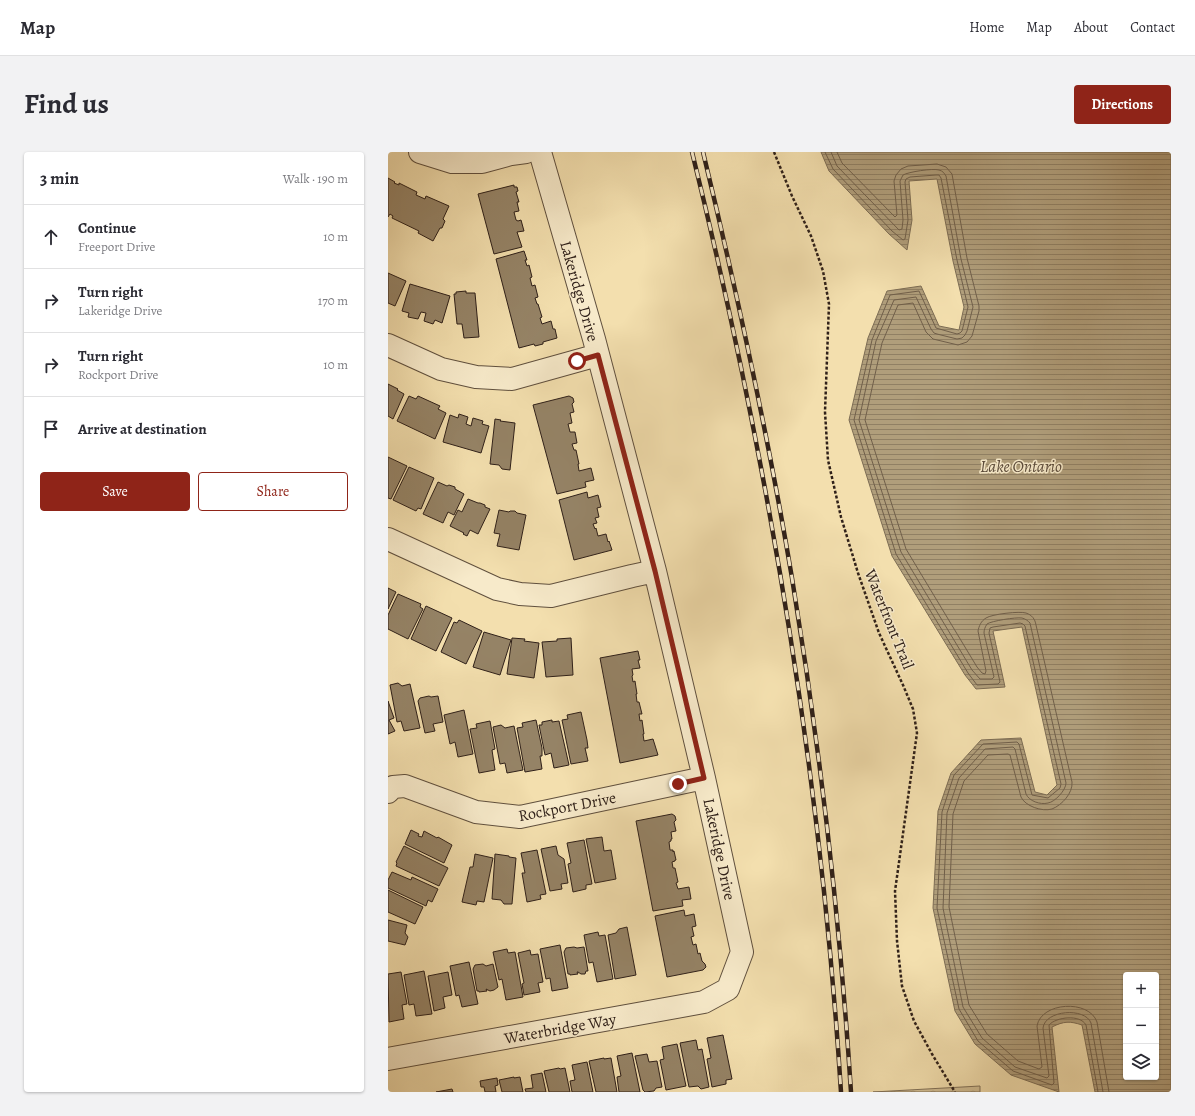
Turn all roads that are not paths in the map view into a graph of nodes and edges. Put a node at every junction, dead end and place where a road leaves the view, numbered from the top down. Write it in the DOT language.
graph roads {
  1 [pos="420,152"];
  2 [pos="526,152"];
  3 [pos="540,152"];
  4 [pos="388,345"];
  5 [pos="598,355"];
  6 [pos="388,539"];
  7 [pos="655,571"];
  8 [pos="704,778"];
  9 [pos="388,792"];
  10 [pos="728,988"];
  11 [pos="388,1059"];
  1 -- 2 [label="street"];
  3 -- 5 [label="street, Lakeridge Drive"];
  4 -- 5 [label="street"];
  5 -- 7 [label="street, Lakeridge Drive"];
  6 -- 7 [label="street"];
  7 -- 8 [label="street, Lakeridge Drive"];
  8 -- 9 [label="street, Rockport Drive"];
  8 -- 10 [label="street, Lakeridge Drive"];
  10 -- 11 [label="street, Waterbridge Way"];
}
